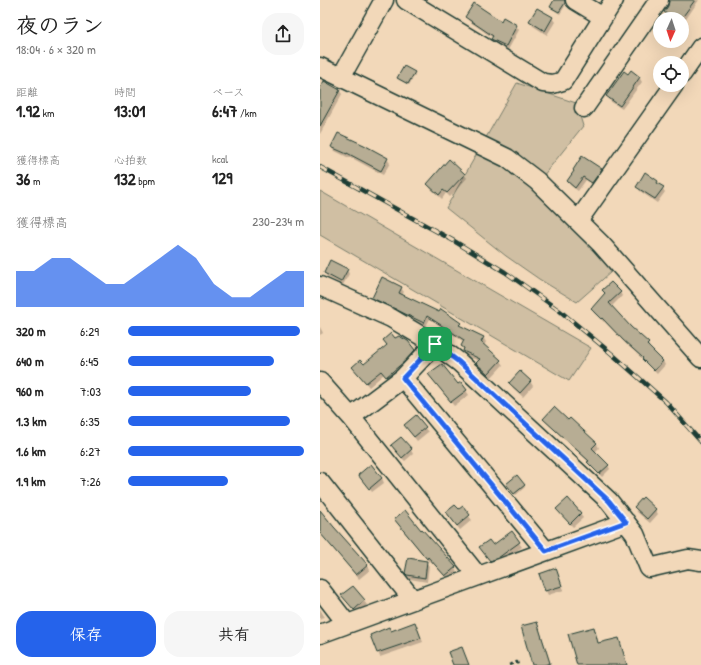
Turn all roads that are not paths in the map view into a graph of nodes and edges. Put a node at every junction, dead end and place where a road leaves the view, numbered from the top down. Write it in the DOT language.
graph roads {
  1 [pos="384,0"];
  2 [pos="406,0"];
  3 [pos="575,0"];
  4 [pos="614,0"];
  5 [pos="659,0"];
  6 [pos="603,18"];
  7 [pos="701,47"];
  8 [pos="689,64"];
  9 [pos="320,67"];
  10 [pos="341,77"];
  11 [pos="669,92"];
  12 [pos="584,108"];
  13 [pos="578,221"];
  14 [pos="320,286"];
  15 [pos="435,344"];
  16 [pos="701,358"];
  17 [pos="403,378"];
  18 [pos="320,382"];
  19 [pos="351,417"];
  20 [pos="320,482"];
  21 [pos="626,522"];
  22 [pos="546,551"];
  23 [pos="701,561"];
  24 [pos="478,576"];
  25 [pos="320,589"];
  26 [pos="413,600"];
  27 [pos="347,624"];
  28 [pos="320,634"];
  1 -- 10 [label="street"];
  2 -- 6 [label="street"];
  3 -- 6 [label="street"];
  4 -- 6 [label="street"];
  5 -- 12 [label="street"];
  7 -- 8 [label="street"];
  9 -- 10 [label="street"];
  10 -- 13 [label="street"];
  11 -- 13 [label="street"];
  13 -- 16 [label="street"];
  14 -- 15 [label="street"];
  15 -- 17 [label="street"];
  15 -- 21 [label="street"];
  17 -- 19 [label="street"];
  17 -- 22 [label="street"];
  18 -- 19 [label="street"];
  19 -- 24 [label="street"];
  20 -- 26 [label="street"];
  21 -- 22 [label="street"];
  21 -- 23 [label="street"];
  22 -- 24 [label="street"];
  24 -- 26 [label="street"];
  25 -- 27 [label="street"];
  26 -- 27 [label="street"];
  27 -- 28 [label="street"];
}
